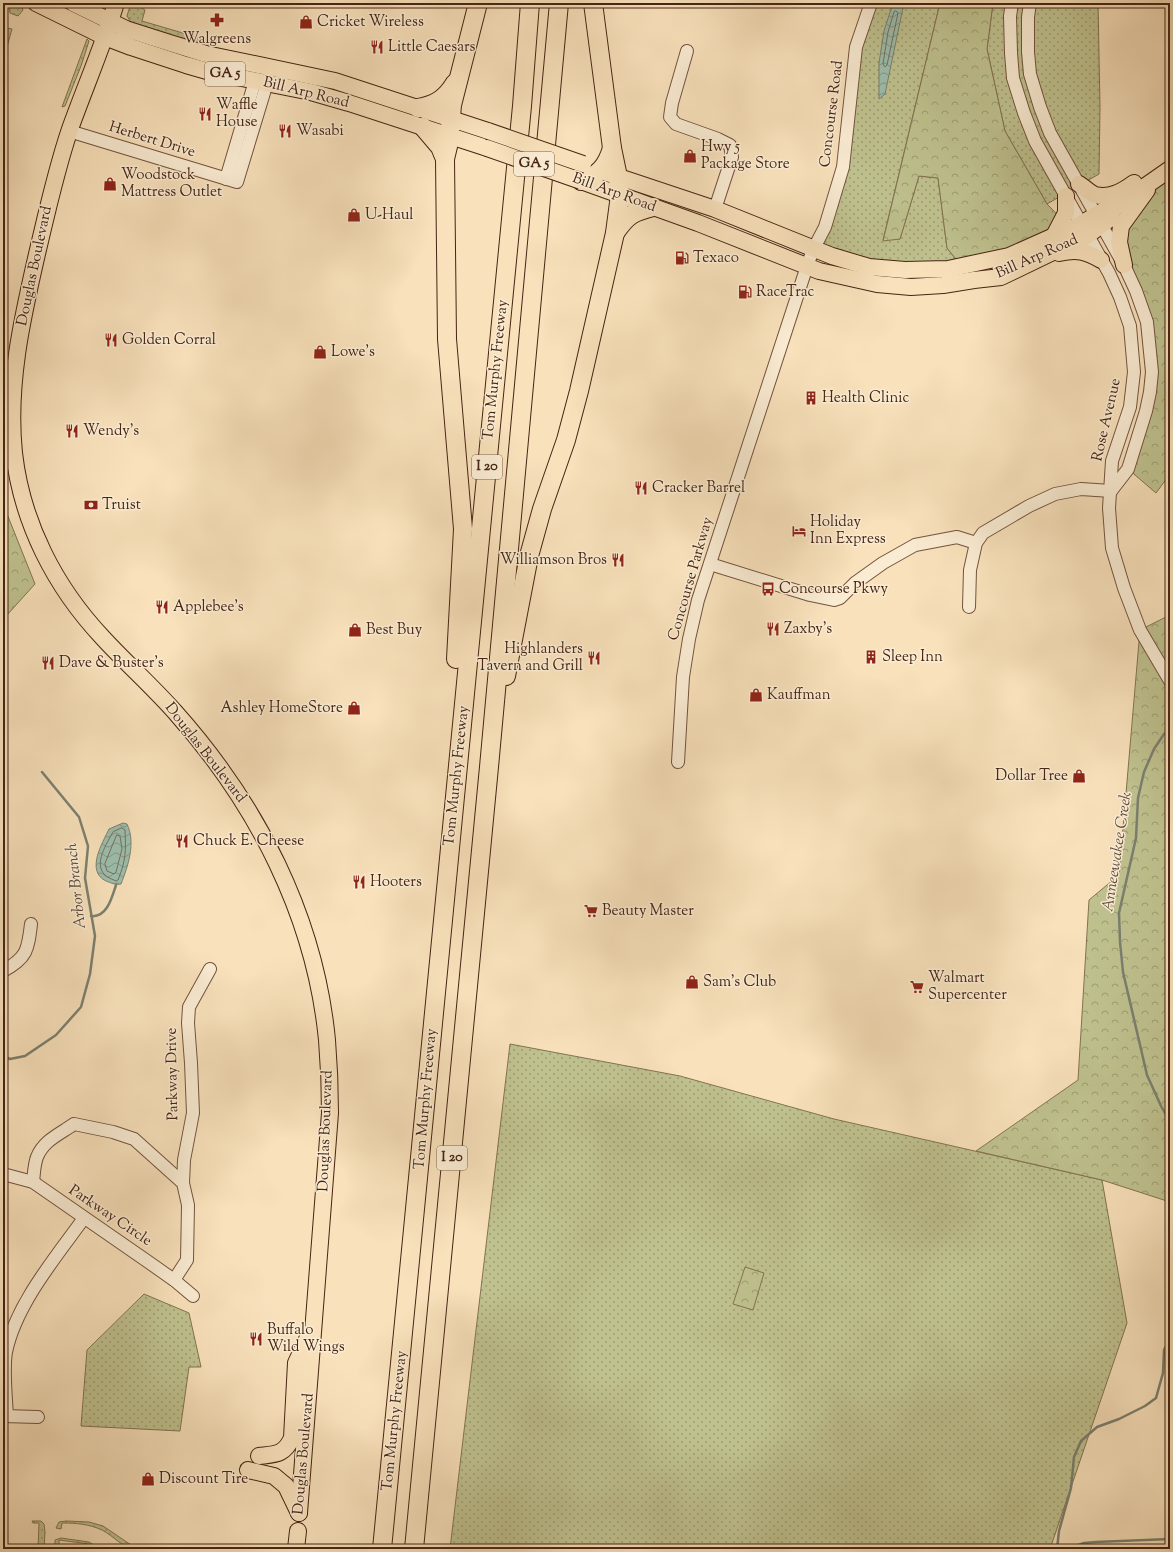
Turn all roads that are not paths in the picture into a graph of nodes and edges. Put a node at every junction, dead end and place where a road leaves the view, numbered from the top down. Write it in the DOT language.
graph roads {
  1 [pos="36,3"];
  2 [pos="73,3"];
  3 [pos="116,3"];
  4 [pos="478,3"];
  5 [pos="530,3"];
  6 [pos="558,3"];
  7 [pos="593,3"];
  8 [pos="870,3"];
  9 [pos="1012,3"];
  10 [pos="1030,3"];
  11 [pos="110,21"];
  12 [pos="105,37"];
  13 [pos="687,51"];
  14 [pos="459,77"];
  15 [pos="261,82"];
  16 [pos="418,108"];
  17 [pos="423,127"];
  18 [pos="450,127"];
  19 [pos="70,131"];
  20 [pos="612,148"];
  21 [pos="1170,158"];
  22 [pos="445,159"];
  23 [pos="1170,169"];
  24 [pos="601,170"];
  25 [pos="582,172"];
  26 [pos="618,177"];
  27 [pos="1154,180"];
  28 [pos="1079,184"];
  29 [pos="620,195"];
  30 [pos="1066,196"];
  31 [pos="653,207"];
  32 [pos="714,209"];
  33 [pos="1098,220"];
  34 [pos="1085,230"];
  35 [pos="615,233"];
  36 [pos="1054,236"];
  37 [pos="813,250"];
  38 [pos="1044,256"];
  39 [pos="1102,260"];
  40 [pos="807,266"];
  41 [pos="1124,266"];
  42 [pos="1111,491"];
  43 [pos="976,543"];
  44 [pos="710,564"];
  45 [pos="969,607"];
  46 [pos="1170,681"];
  47 [pos="678,762"];
  48 [pos="489,767"];
  49 [pos="31,924"];
  50 [pos="442,931"];
  51 [pos="210,969"];
  52 [pos="3,971"];
  53 [pos="3,1174"];
  54 [pos="33,1182"];
  55 [pos="183,1183"];
  56 [pos="84,1218"];
  57 [pos="174,1280"];
  58 [pos="192,1296"];
  59 [pos="314,1324"];
  60 [pos="5,1416"];
  61 [pos="38,1417"];
  62 [pos="259,1456"];
  63 [pos="248,1470"];
  64 [pos="299,1513"];
  65 [pos="298,1531"];
  66 [pos="296,1549"];
  67 [pos="382,1549"];
  68 [pos="414,1549"];
  1 -- 12 [label="main road, Bill Arp Road / GA 5"];
  2 -- 11 [label="main road, Bill Arp Road / GA 5"];
  3 -- 11 [label="main road, Douglas Boulevard"];
  4 -- 14 [label="highway"];
  5 -- 50 [label="highway, Tom Murphy Freeway / I 20"];
  6 -- 48 [label="highway, Tom Murphy Freeway / I 20"];
  7 -- 20 [label="highway"];
  8 -- 37 [label="street, Concourse Road"];
  9 -- 30 [label="street, Rose Avenue"];
  10 -- 28 [label="street, Rose Avenue"];
  11 -- 12 [label="main road, Douglas Boulevard"];
  11 -- 16 [label="main road, Bill Arp Road / GA 5"];
  12 -- 15 [label="main road, Bill Arp Road / GA 5"];
  12 -- 19 [label="main road, Douglas Boulevard"];
  13 -- 32 [label="street"];
  14 -- 16 [label="highway"];
  14 -- 18 [label="highway"];
  15 -- 17 [label="main road, Bill Arp Road / GA 5"];
  15 -- 19 [label="street, Herbert Drive"];
  16 -- 18 [label="main road, Bill Arp Road / GA 5"];
  17 -- 18 [label="main road, Bill Arp Road / GA 5"];
  17 -- 22 [label="highway"];
  18 -- 22 [label="highway"];
  18 -- 25 [label="main road, Bill Arp Road / GA 5, bridge"];
  18 -- 25 [label="main road, Bill Arp Road / GA 5, bridge"];
  19 -- 59 [label="main road, Douglas Boulevard"];
  20 -- 24 [label="highway"];
  20 -- 26 [label="highway"];
  21 -- 28 [label="main road"];
  22 -- 50 [label="highway"];
  23 -- 27 [label="main road, Bill Arp Road / GA 5"];
  24 -- 25 [label="highway"];
  24 -- 26 [label="main road, Bill Arp Road / GA 5"];
  25 -- 29 [label="main road, Bill Arp Road / GA 5"];
  26 -- 29 [label="highway"];
  26 -- 32 [label="main road, Bill Arp Road / GA 5"];
  27 -- 33 [label="main road, Bill Arp Road / GA 5"];
  27 -- 41 [label="main road"];
  28 -- 33 [label="street, Rose Avenue"];
  29 -- 31 [label="main road, Bill Arp Road / GA 5"];
  29 -- 35 [label="highway"];
  30 -- 34 [label="street, Rose Avenue"];
  30 -- 36 [label="main road"];
  31 -- 35 [label="highway"];
  31 -- 40 [label="main road, Bill Arp Road / GA 5"];
  32 -- 37 [label="main road, Bill Arp Road / GA 5"];
  33 -- 34 [label="main road, Bill Arp Road / GA 5"];
  33 -- 41 [label="street, Rose Avenue"];
  34 -- 36 [label="main road, Bill Arp Road / GA 5"];
  34 -- 38 [label="main road, Bill Arp Road / GA 5"];
  34 -- 39 [label="street, Rose Avenue"];
  35 -- 48 [label="highway"];
  36 -- 37 [label="main road, Bill Arp Road / GA 5"];
  37 -- 40 [label="street, Concourse Parkway"];
  38 -- 39 [label="main road"];
  38 -- 40 [label="main road, Bill Arp Road / GA 5"];
  39 -- 42 [label="street, Rose Avenue"];
  40 -- 44 [label="street, Concourse Parkway"];
  41 -- 42 [label="street, Rose Avenue"];
  42 -- 43 [label="street"];
  42 -- 46 [label="street, Rose Avenue"];
  43 -- 44 [label="street"];
  43 -- 45 [label="street"];
  44 -- 47 [label="street, Concourse Parkway"];
  48 -- 68 [label="highway, Tom Murphy Freeway / I 20"];
  49 -- 52 [label="street"];
  50 -- 67 [label="highway, Tom Murphy Freeway / I 20"];
  51 -- 55 [label="street, Parkway Drive"];
  53 -- 54 [label="street, Parkway Circle"];
  54 -- 55 [label="street"];
  54 -- 56 [label="street, Parkway Circle"];
  55 -- 57 [label="street, Parkway Drive"];
  56 -- 57 [label="street, Parkway Circle"];
  56 -- 60 [label="street"];
  57 -- 58 [label="street, Parkway Circle"];
  59 -- 62 [label="main road"];
  59 -- 64 [label="main road, Douglas Boulevard"];
  60 -- 61 [label="street"];
  63 -- 64 [label="main road"];
  64 -- 65 [label="street, Douglas Boulevard"];
  65 -- 66 [label="main road, Douglas Boulevard"];
}
